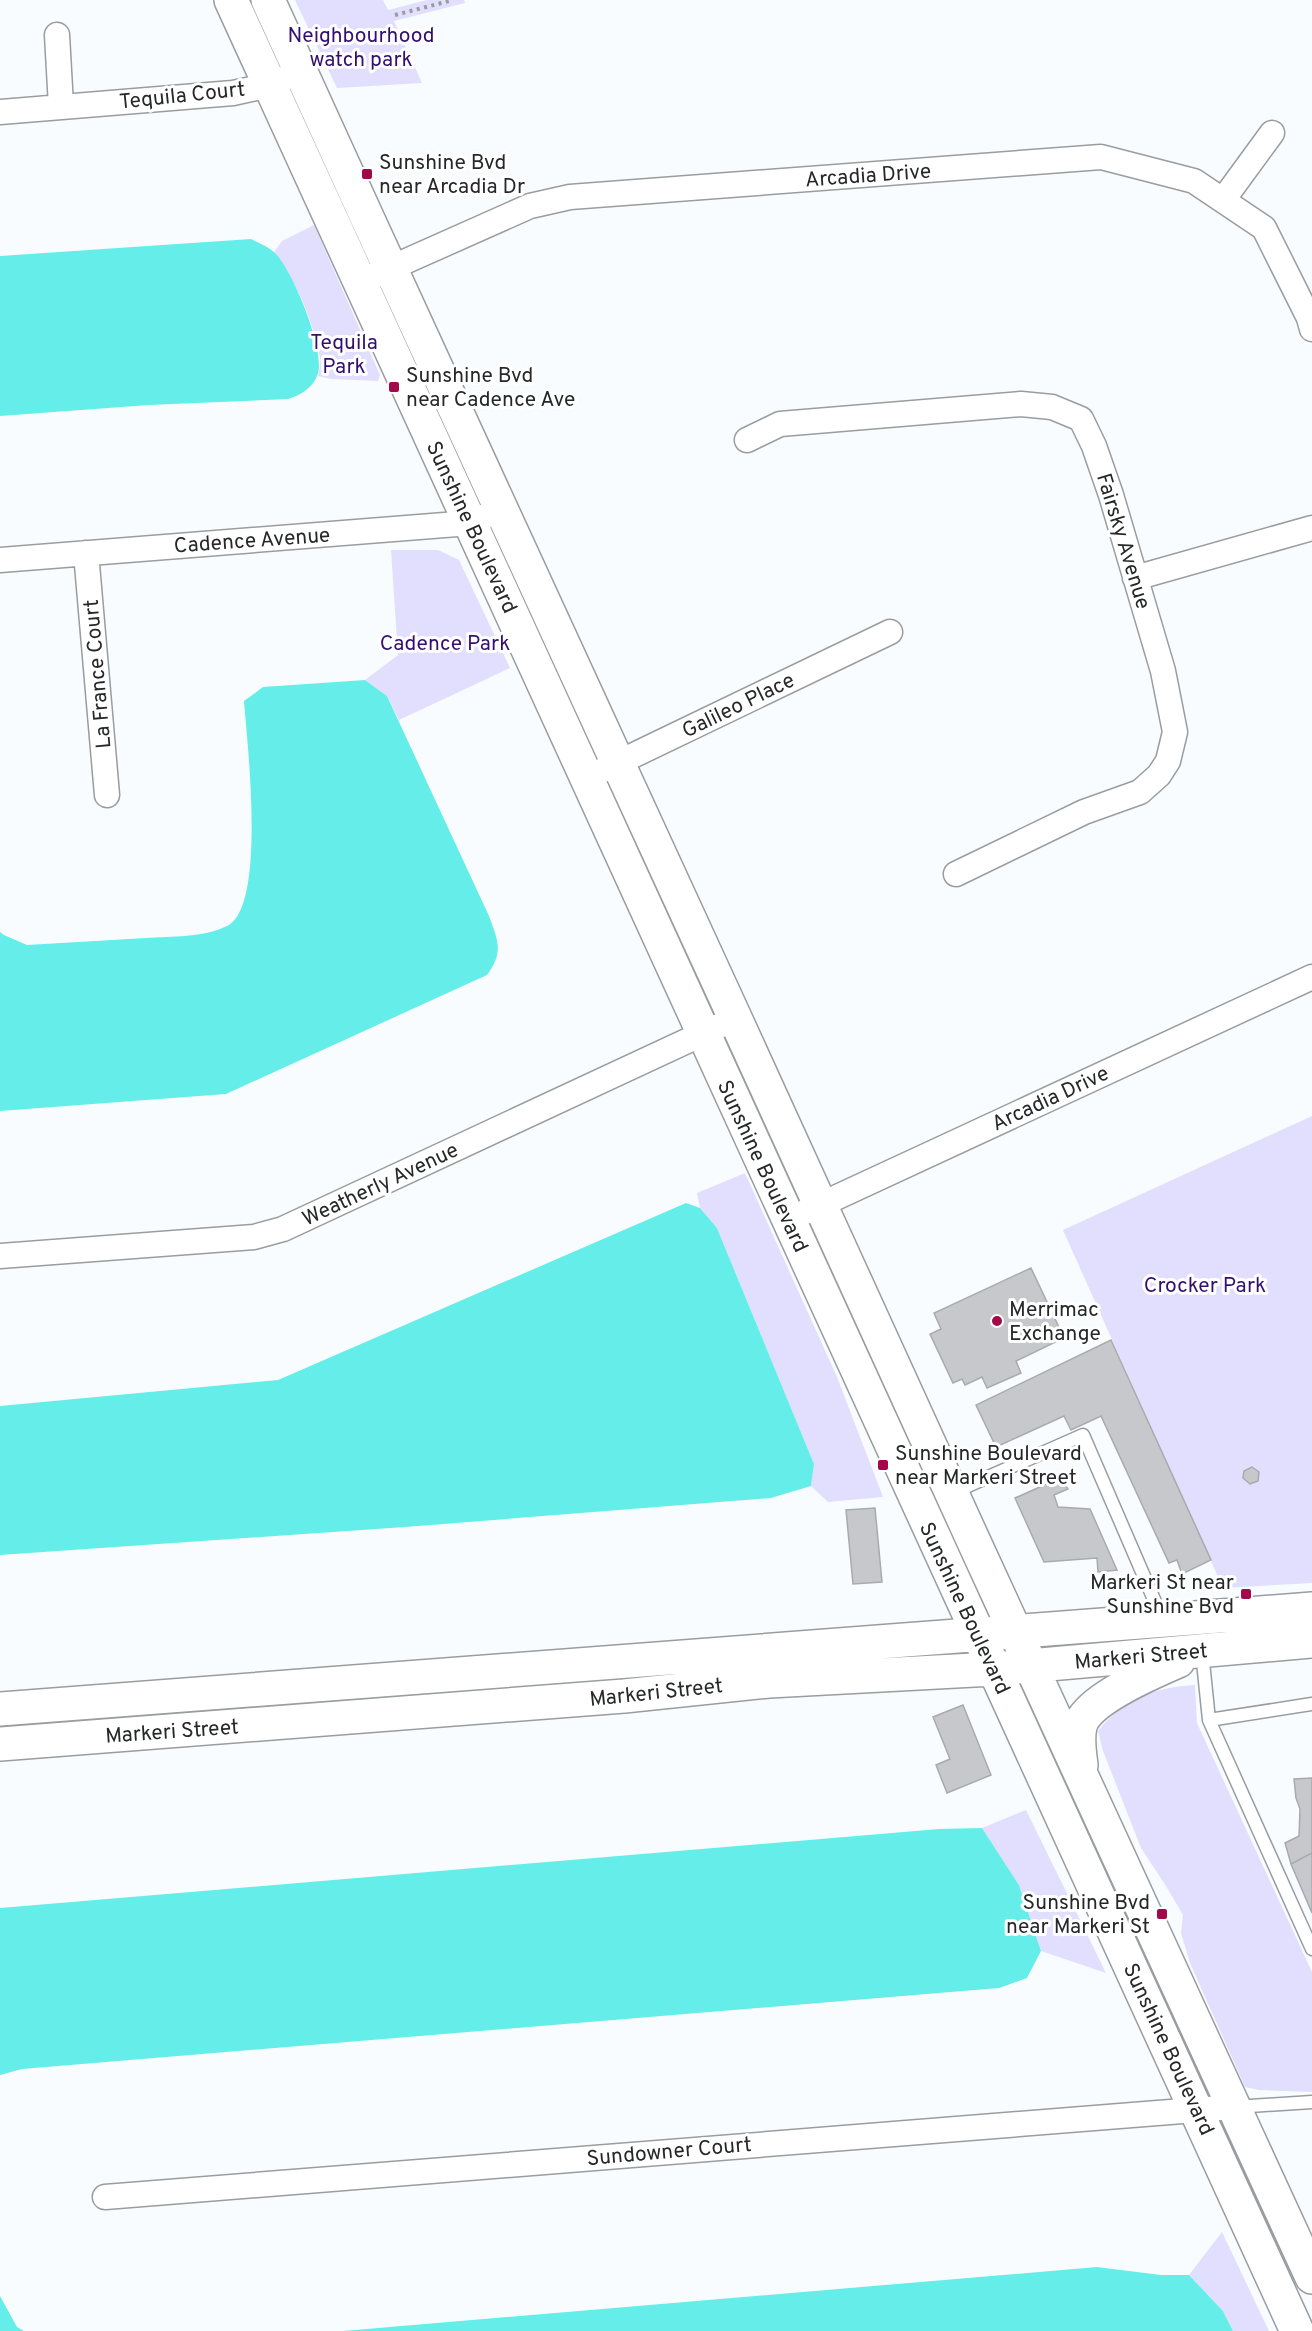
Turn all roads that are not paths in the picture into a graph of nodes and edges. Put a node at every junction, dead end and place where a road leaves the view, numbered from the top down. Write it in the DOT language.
graph roads {
  1 [pos="231,0"];
  2 [pos="268,0"];
  3 [pos="57,35"];
  4 [pos="301,72"];
  5 [pos="270,85"];
  6 [pos="61,106"];
  7 [pos="0,112"];
  8 [pos="1272,133"];
  9 [pos="1222,200"];
  10 [pos="390,269"];
  11 [pos="360,282"];
  12 [pos="1312,329"];
  13 [pos="747,440"];
  14 [pos="501,509"];
  15 [pos="470,523"];
  16 [pos="1312,528"];
  17 [pos="86,553"];
  18 [pos="0,560"];
  19 [pos="1135,579"];
  20 [pos="890,632"];
  21 [pos="618,763"];
  22 [pos="586,778"];
  23 [pos="107,795"];
  24 [pos="956,874"];
  25 [pos="1312,977"];
  26 [pos="735,1017"];
  27 [pos="703,1035"];
  28 [pos="820,1204"];
  29 [pos="789,1222"];
  30 [pos="0,1256"];
  31 [pos="951,1493"];
  32 [pos="1312,1609"];
  33 [pos="1163,1620"];
  34 [pos="1014,1632"];
  35 [pos="977,1634"];
  36 [pos="1312,1641"];
  37 [pos="1202,1651"];
  38 [pos="1030,1666"];
  39 [pos="993,1669"];
  40 [pos="476,1672"];
  41 [pos="1312,1704"];
  42 [pos="480,1707"];
  43 [pos="0,1709"];
  44 [pos="1209,1720"];
  45 [pos="0,1743"];
  46 [pos="1082,1773"];
  47 [pos="1312,1949"];
  48 [pos="1312,2102"];
  49 [pos="1233,2107"];
  50 [pos="1196,2109"];
  51 [pos="105,2197"];
  52 [pos="1312,2277"];
  53 [pos="1297,2331"];
  1 -- 5 [label="main road, Sunshine Boulevard"];
  2 -- 4 [label="main road, Sunshine Boulevard"];
  3 -- 6 [label="street"];
  4 -- 5 [label="street, Tequila Court"];
  4 -- 10 [label="main road, Sunshine Boulevard"];
  5 -- 6 [label="street, Tequila Court"];
  5 -- 11 [label="main road, Sunshine Boulevard"];
  6 -- 7 [label="street, Tequila Court"];
  8 -- 9 [label="street"];
  9 -- 10 [label="street, Arcadia Drive"];
  9 -- 12 [label="street, Arcadia Drive"];
  10 -- 11 [label="street, Arcadia Drive"];
  10 -- 14 [label="main road, Sunshine Boulevard"];
  11 -- 15 [label="main road, Sunshine Boulevard"];
  13 -- 19 [label="street, Fairsky Avenue"];
  14 -- 15 [label="street, Cadence Avenue"];
  14 -- 21 [label="main road, Sunshine Boulevard"];
  15 -- 17 [label="street, Cadence Avenue"];
  15 -- 22 [label="main road, Sunshine Boulevard"];
  16 -- 19 [label="street"];
  17 -- 18 [label="street, Cadence Avenue"];
  17 -- 23 [label="street, La France Court"];
  19 -- 24 [label="street, Fairsky Avenue"];
  20 -- 21 [label="street, Galileo Place"];
  21 -- 22 [label="street, Galileo Place"];
  21 -- 26 [label="main road, Sunshine Boulevard"];
  22 -- 27 [label="main road, Sunshine Boulevard"];
  25 -- 28 [label="street, Arcadia Drive"];
  26 -- 27 [label="street, Weatherly Avenue"];
  26 -- 28 [label="main road, Sunshine Boulevard"];
  27 -- 29 [label="main road, Sunshine Boulevard"];
  27 -- 30 [label="street, Weatherly Avenue"];
  28 -- 29 [label="street, Arcadia Drive"];
  28 -- 31 [label="main road, Sunshine Boulevard"];
  29 -- 35 [label="main road, Sunshine Boulevard"];
  31 -- 33 [label="lane"];
  31 -- 34 [label="main road, Sunshine Boulevard"];
  32 -- 33 [label="main road, Markeri Street"];
  33 -- 34 [label="main road, Markeri Street"];
  34 -- 35 [label="main road, Markeri Street"];
  34 -- 38 [label="main road, Sunshine Boulevard"];
  35 -- 39 [label="main road, Sunshine Boulevard"];
  35 -- 40 [label="main road, Markeri Street"];
  36 -- 37 [label="main road, Markeri Street"];
  37 -- 38 [label="main road, Markeri Street"];
  37 -- 44 [label="lane"];
  37 -- 46 [label="main road"];
  38 -- 39 [label="main road, Markeri Street"];
  38 -- 46 [label="main road, Sunshine Boulevard"];
  39 -- 42 [label="main road, Markeri Street"];
  39 -- 50 [label="main road, Sunshine Boulevard"];
  40 -- 42 [label="main road"];
  40 -- 43 [label="main road, Markeri Street"];
  41 -- 44 [label="lane"];
  42 -- 45 [label="main road, Markeri Street"];
  44 -- 47 [label="lane"];
  46 -- 49 [label="main road, Sunshine Boulevard"];
  48 -- 49 [label="lane"];
  49 -- 50 [label="street, Sundowner Court"];
  49 -- 52 [label="main road, Sunshine Boulevard"];
  50 -- 51 [label="street, Sundowner Court"];
  50 -- 53 [label="main road, Sunshine Boulevard"];
}
